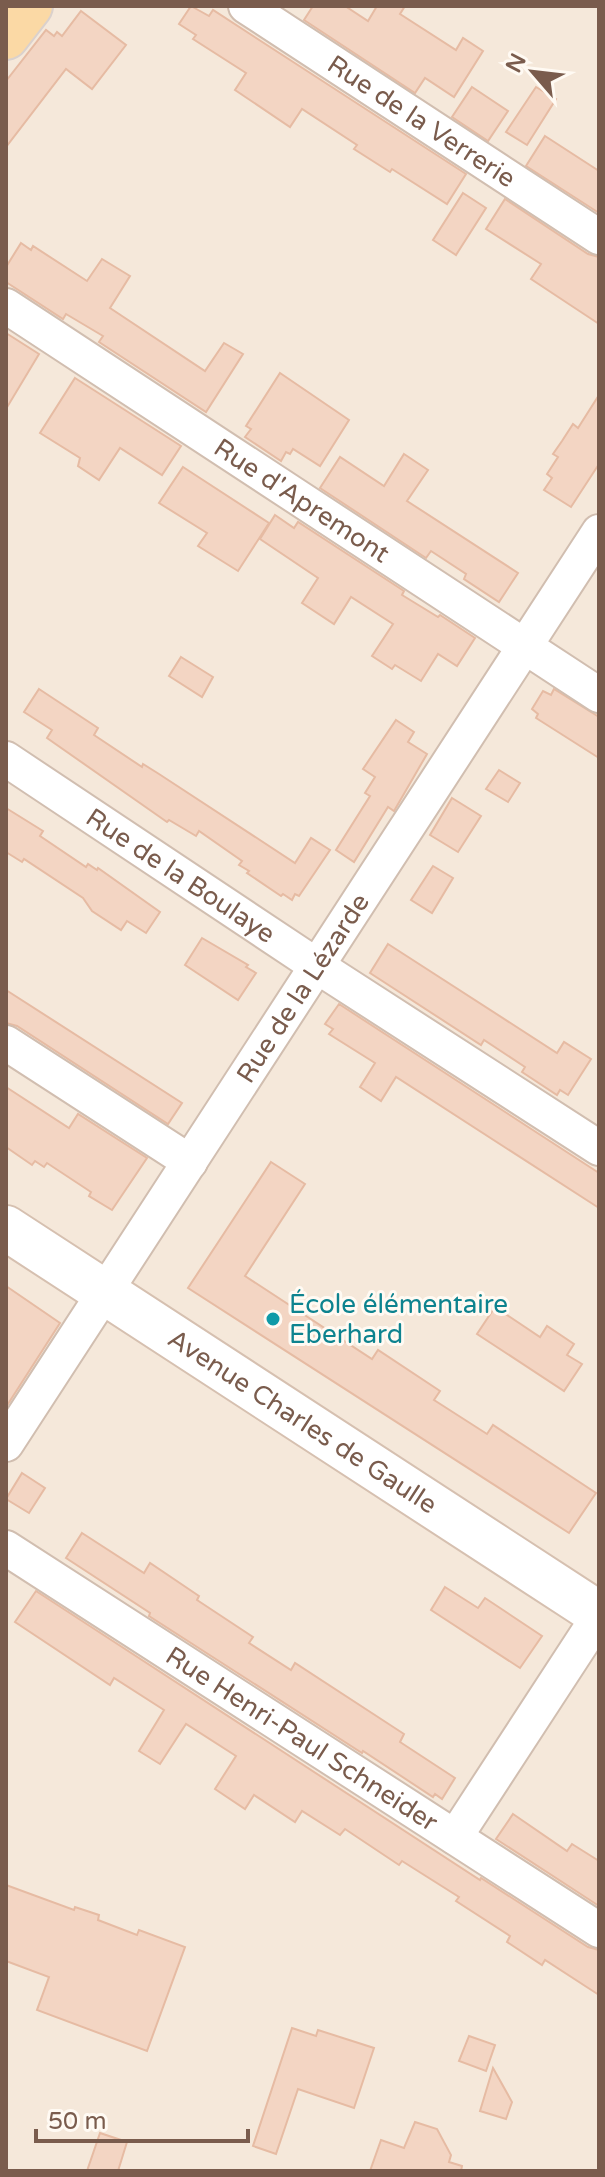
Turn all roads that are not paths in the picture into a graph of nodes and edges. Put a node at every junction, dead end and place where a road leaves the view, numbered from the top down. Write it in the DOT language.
graph roads {
  1 [pos="30,6"];
  2 [pos="246,6"];
  3 [pos="6,37"];
  4 [pos="599,237"];
  5 [pos="6,306"];
  6 [pos="599,532"];
  7 [pos="524,647"];
  8 [pos="599,695"];
  9 [pos="6,759"];
  10 [pos="317,966"];
  11 [pos="6,1043"];
  12 [pos="599,1148"];
  13 [pos="190,1162"];
  14 [pos="6,1228"];
  15 [pos="105,1291"];
  16 [pos="6,1444"];
  17 [pos="6,1548"];
  18 [pos="599,1615"];
  19 [pos="455,1837"];
  20 [pos="599,1930"];
  1 -- 3 [label="main road"];
  2 -- 4 [label="street, Rue de la Verrerie"];
  5 -- 7 [label="street, Rue d'Apremont"];
  6 -- 7 [label="street, Rue de la Lézarde"];
  7 -- 8 [label="street, Rue d'Apremont"];
  7 -- 10 [label="street, Rue de la Lézarde"];
  9 -- 10 [label="street, Rue de la Boulaye"];
  10 -- 12 [label="street, Rue de la Boulaye"];
  10 -- 13 [label="street, Rue de la Lézarde"];
  11 -- 13 [label="street"];
  13 -- 15 [label="street, Rue de la Lézarde"];
  14 -- 15 [label="street, Avenue Charles de Gaulle"];
  15 -- 16 [label="street, Rue de la Lézarde"];
  15 -- 18 [label="street, Avenue Charles de Gaulle"];
  17 -- 19 [label="street, Rue Henri-Paul Schneider"];
  18 -- 19 [label="street"];
  19 -- 20 [label="street, Rue Henri-Paul Schneider"];
}
